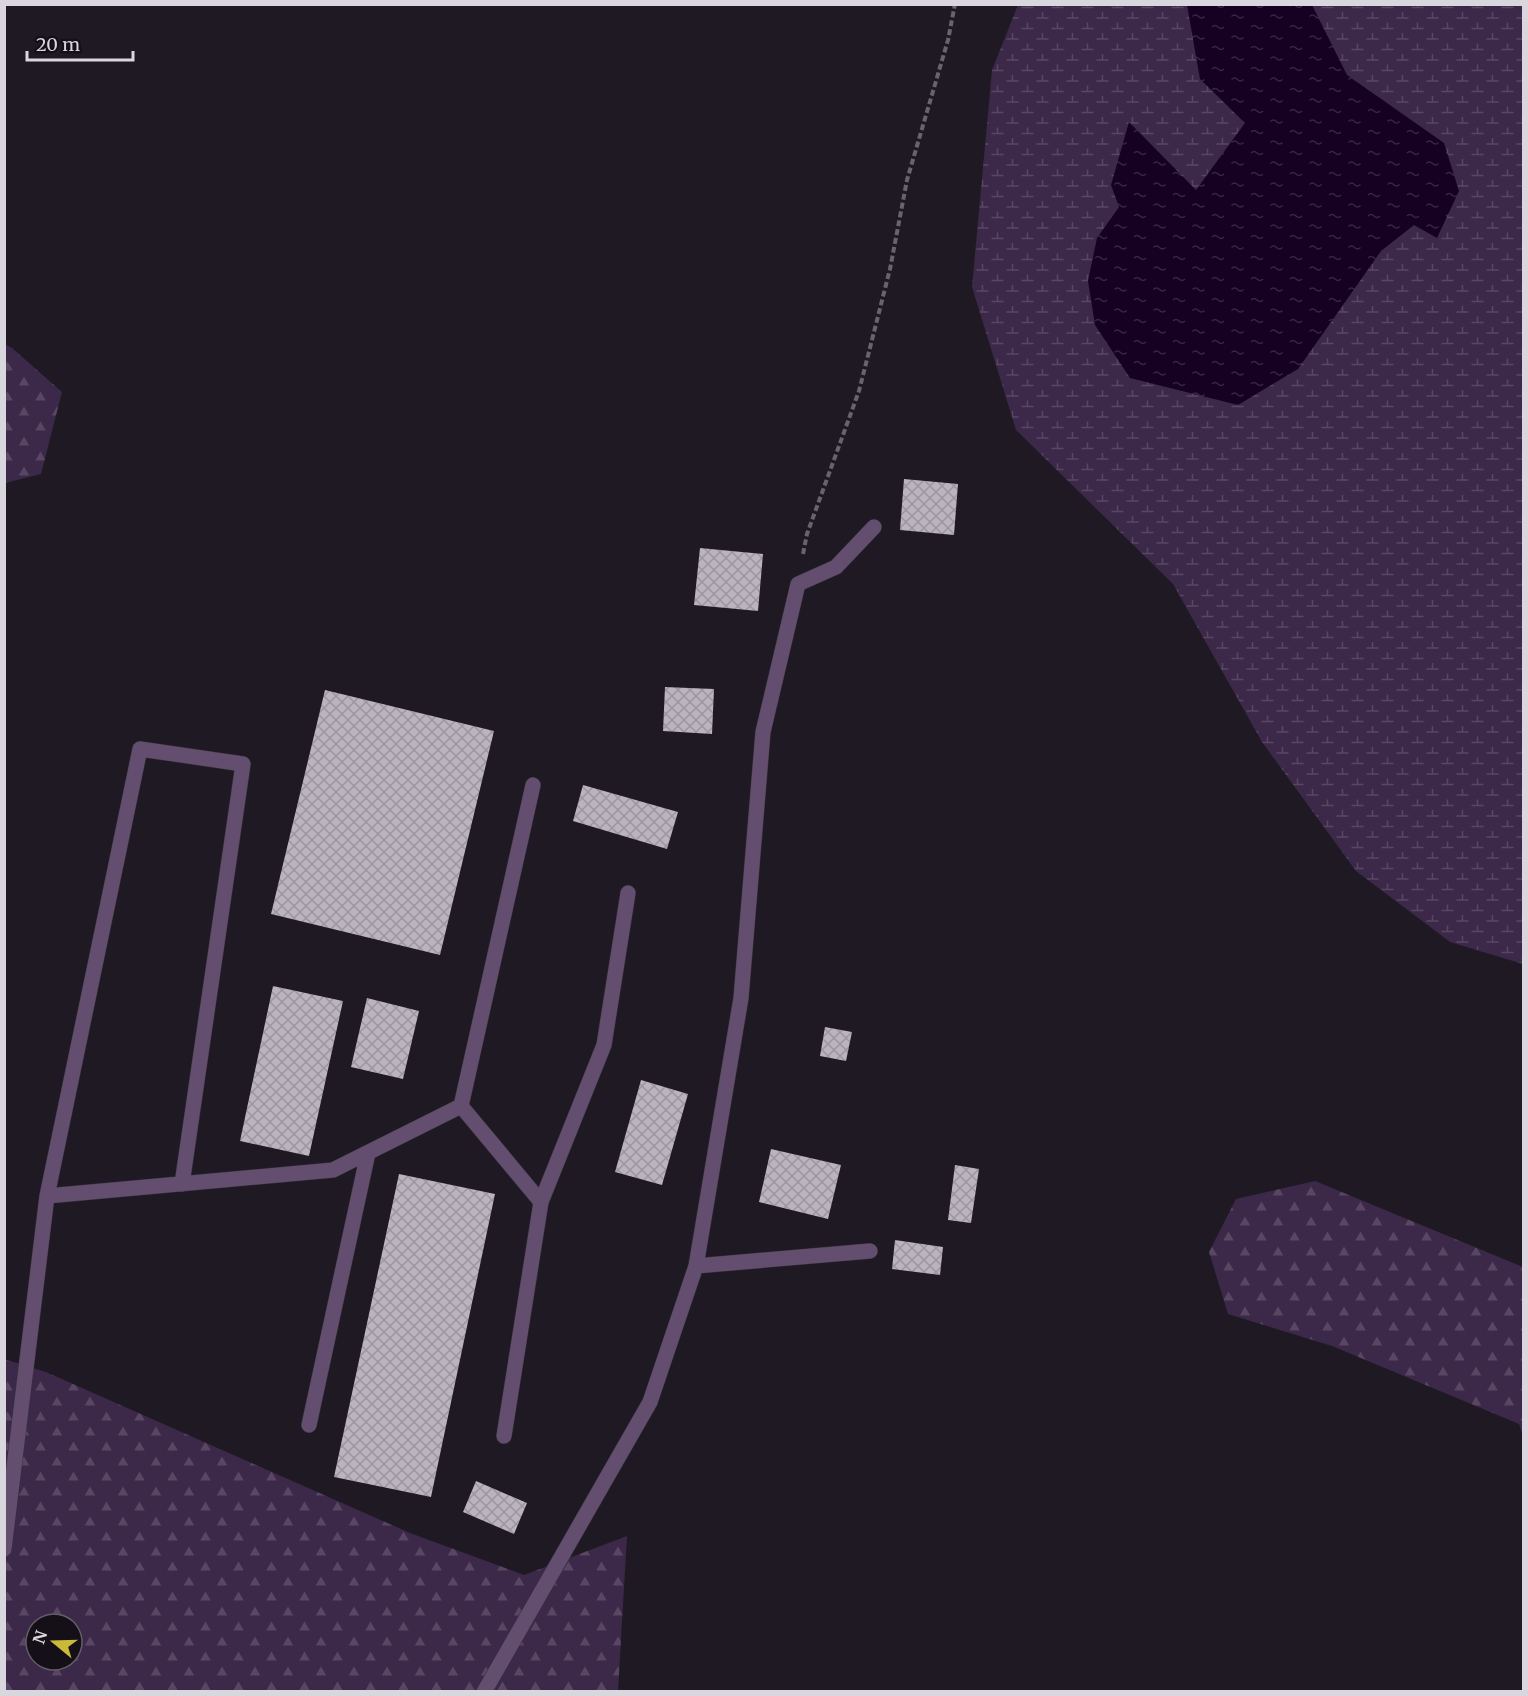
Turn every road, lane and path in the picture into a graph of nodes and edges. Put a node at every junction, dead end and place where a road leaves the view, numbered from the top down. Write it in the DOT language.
graph roads {
  1 [pos="954,4"];
  2 [pos="874,527"];
  3 [pos="798,584"];
  4 [pos="533,785"];
  5 [pos="628,893"];
  6 [pos="461,1106"];
  7 [pos="368,1153"];
  8 [pos="182,1184"];
  9 [pos="47,1196"];
  10 [pos="541,1202"];
  11 [pos="870,1251"];
  12 [pos="696,1266"];
  13 [pos="309,1425"];
  14 [pos="504,1436"];
  15 [pos="4,1549"];
  16 [pos="484,1692"];
  1 -- 3 [label="path"];
  2 -- 3 [label="lane"];
  3 -- 12 [label="lane"];
  4 -- 6 [label="lane"];
  5 -- 10 [label="lane"];
  6 -- 7 [label="lane"];
  6 -- 10 [label="lane"];
  7 -- 8 [label="lane"];
  7 -- 13 [label="lane"];
  8 -- 9 [label="lane"];
  8 -- 9 [label="lane"];
  9 -- 15 [label="lane"];
  10 -- 14 [label="lane"];
  11 -- 12 [label="lane"];
  12 -- 16 [label="lane"];
}
